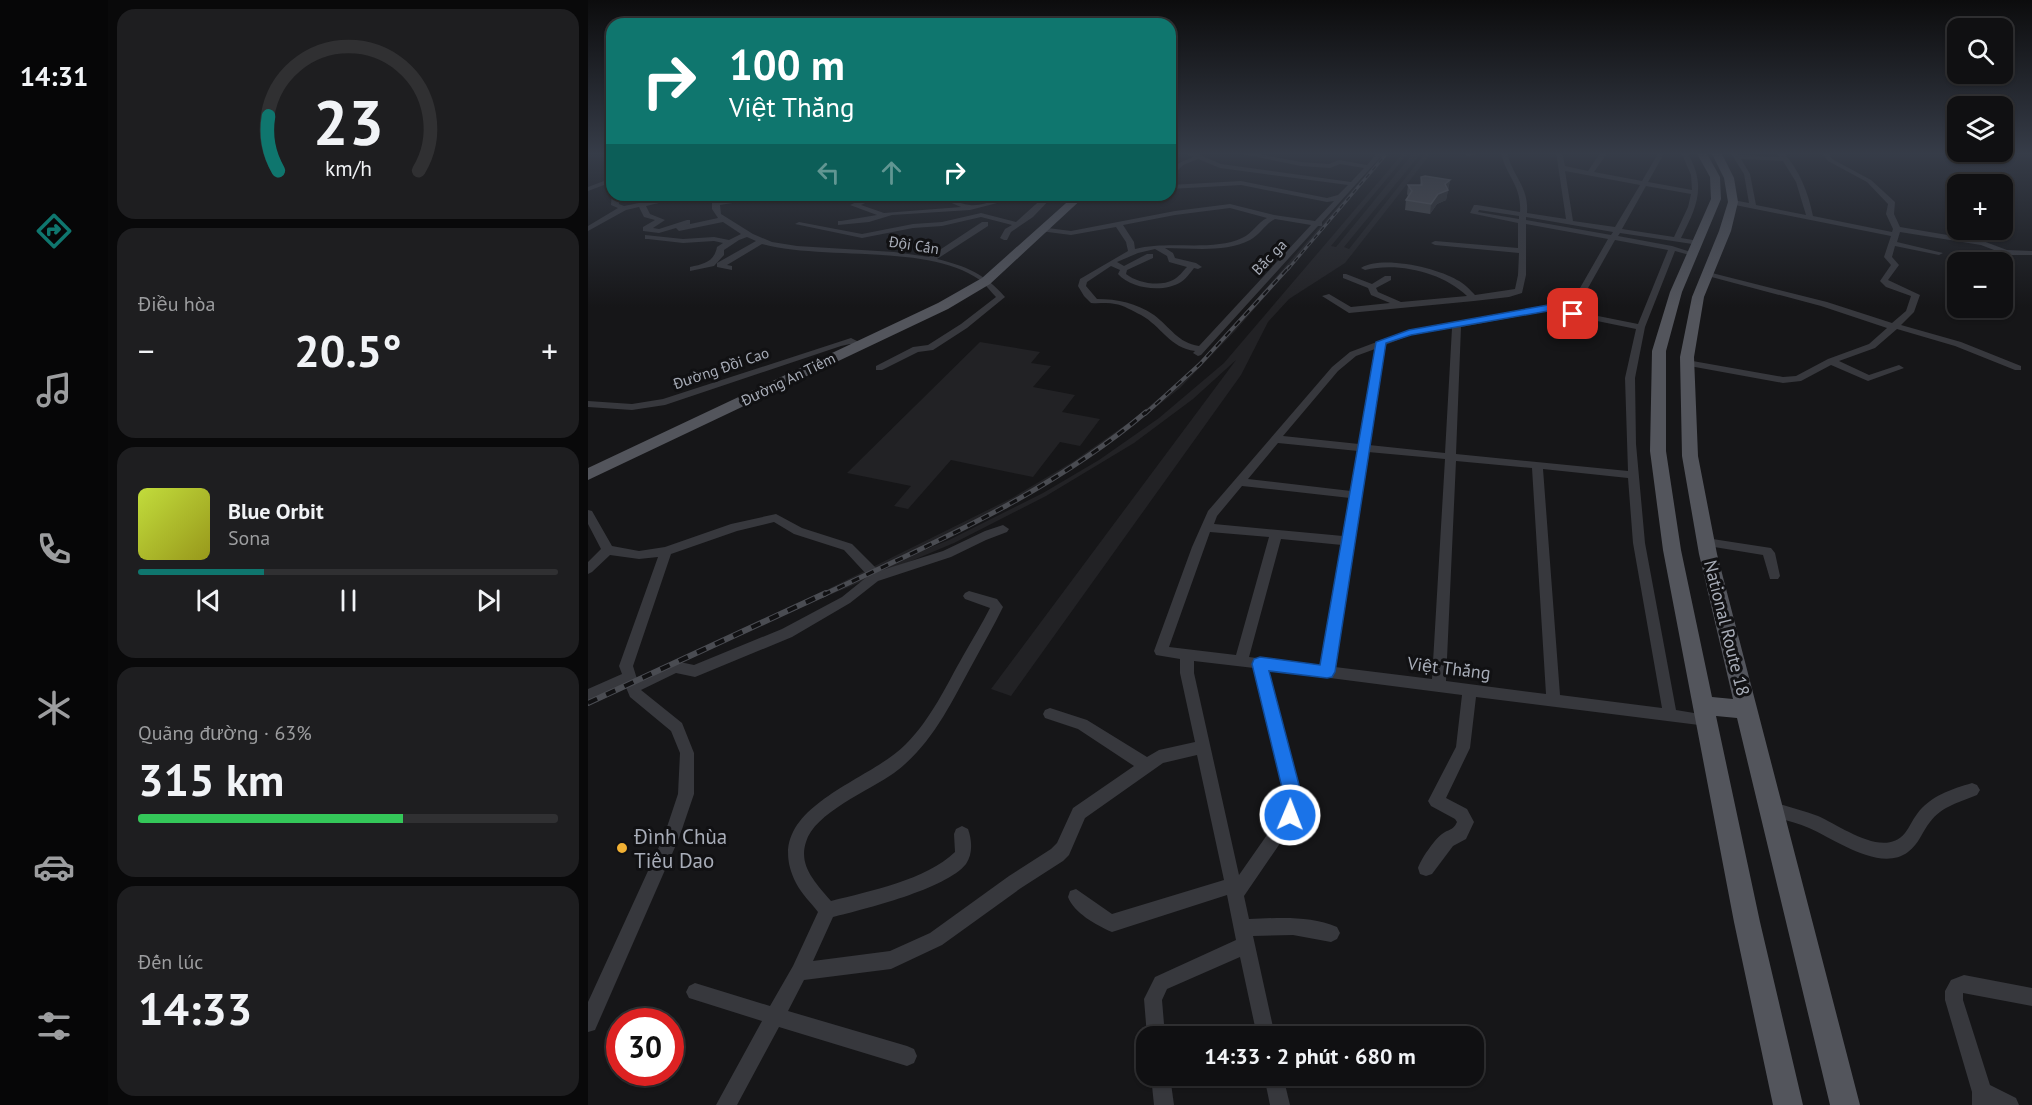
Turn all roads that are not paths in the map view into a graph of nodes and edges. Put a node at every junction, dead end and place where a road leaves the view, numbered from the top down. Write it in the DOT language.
graph roads {
  1 [pos="615,204"];
  2 [pos="652,204"];
  3 [pos="717,204"];
  4 [pos="857,204"];
  5 [pos="958,204"];
  6 [pos="986,204"];
  7 [pos="1041,204"];
  8 [pos="1071,204"];
  9 [pos="1335,204"];
  10 [pos="1524,204"];
  11 [pos="1567,204"];
  12 [pos="1633,204"];
  13 [pos="1692,204"];
  14 [pos="1715,204"];
  15 [pos="1733,204"];
  16 [pos="1743,204"];
  17 [pos="1807,204"];
  18 [pos="1890,204"];
  19 [pos="1753,205"];
  20 [pos="642,206"];
  21 [pos="624,208"];
  22 [pos="969,208"];
  23 [pos="1476,210"];
  24 [pos="884,215"];
  25 [pos="1274,217"];
  26 [pos="1810,217"];
  27 [pos="1523,218"];
  28 [pos="605,219"];
  29 [pos="724,219"];
  30 [pos="588,220"];
  31 [pos="687,222"];
  32 [pos="841,223"];
  33 [pos="1570,223"];
  34 [pos="799,224"];
  35 [pos="985,224"];
  36 [pos="1017,224"];
  37 [pos="1318,224"];
  38 [pos="1118,225"];
  39 [pos="588,229"];
  40 [pos="1043,229"];
  41 [pos="672,230"];
  42 [pos="749,234"];
  43 [pos="1616,234"];
  44 [pos="1895,236"];
  45 [pos="648,237"];
  46 [pos="1004,238"];
  47 [pos="762,241"];
  48 [pos="729,243"];
  49 [pos="1435,243"];
  50 [pos="1674,244"];
  51 [pos="1157,247"];
  52 [pos="1523,251"];
  53 [pos="1132,252"];
  54 [pos="1939,253"];
  55 [pos="2032,254"];
  56 [pos="1150,256"];
  57 [pos="1702,257"];
  58 [pos="931,259"];
  59 [pos="1112,263"];
  60 [pos="729,268"];
  61 [pos="1365,268"];
  62 [pos="693,269"];
  63 [pos="1124,269"];
  64 [pos="1346,276"];
  65 [pos="1388,278"];
  66 [pos="986,281"];
  67 [pos="1372,287"];
  68 [pos="1326,296"];
  69 [pos="1474,298"];
  70 [pos="1402,305"];
  71 [pos="1574,309"];
  72 [pos="1457,324"];
  73 [pos="1895,326"];
  74 [pos="1641,327"];
  75 [pos="1381,342"];
  76 [pos="860,345"];
  77 [pos="1832,361"];
  78 [pos="1687,363"];
  79 [pos="879,368"];
  80 [pos="2018,368"];
  81 [pos="1899,369"];
  82 [pos="588,404"];
  83 [pos="1276,439"];
  84 [pos="1364,448"];
  85 [pos="1451,457"];
  86 [pos="1537,465"];
  87 [pos="588,475"];
  88 [pos="1634,475"];
  89 [pos="1240,482"];
  90 [pos="1356,495"];
  91 [pos="588,514"];
  92 [pos="1206,527"];
  93 [pos="1004,529"];
  94 [pos="1276,534"];
  95 [pos="1348,541"];
  96 [pos="1706,542"];
  97 [pos="608,550"];
  98 [pos="666,551"];
  99 [pos="588,569"];
  100 [pos="1774,576"];
  101 [pos="874,578"];
  102 [pos="969,596"];
  103 [pos="1187,654"];
  104 [pos="1241,661"];
  105 [pos="1260,664"];
  106 [pos="1327,672"];
  107 [pos="631,682"];
  108 [pos="1439,686"];
  109 [pos="1470,690"];
  110 [pos="588,696"];
  111 [pos="1553,700"];
  112 [pos="1747,710"];
  113 [pos="1705,712"];
  114 [pos="1050,714"];
  115 [pos="1670,715"];
  116 [pos="1203,747"];
  117 [pos="1146,765"];
  118 [pos="1972,790"];
  119 [pos="1770,808"];
  120 [pos="962,834"];
  121 [pos="1426,868"];
  122 [pos="1234,890"];
  123 [pos="1076,897"];
  124 [pos="828,910"];
  125 [pos="1331,933"];
  126 [pos="1244,937"];
  127 [pos="799,972"];
  128 [pos="694,992"];
  129 [pos="2032,997"];
  130 [pos="776,1015"];
  131 [pos="588,1023"];
  132 [pos="1155,1026"];
  133 [pos="1264,1026"];
  134 [pos="907,1056"];
  135 [pos="1162,1086"];
  136 [pos="1276,1086"];
  137 [pos="1982,1098"];
  138 [pos="726,1105"];
  139 [pos="1164,1105"];
  140 [pos="1280,1105"];
  141 [pos="1788,1105"];
  142 [pos="1845,1105"];
  143 [pos="2009,1105"];
  1 -- 21 [label="street"];
  2 -- 20 [label="street"];
  3 -- 29 [label="street"];
  4 -- 24 [label="street"];
  5 -- 22 [label="street"];
  6 -- 22 [label="street"];
  7 -- 36 [label="street"];
  8 -- 40 [label="main road, Đường An Tiêm"];
  9 -- 37 [label="street, Bắc ga"];
  10 -- 27 [label="street"];
  11 -- 33 [label="street"];
  12 -- 43 [label="street"];
  13 -- 50 [label="street"];
  14 -- 57 [label="main road, National Route 18"];
  15 -- 57 [label="main road, National Route 18"];
  16 -- 19 [label="street"];
  17 -- 26 [label="street"];
  18 -- 44 [label="street"];
  19 -- 26 [label="street"];
  20 -- 21 [label="street"];
  20 -- 31 [label="street"];
  21 -- 28 [label="street"];
  22 -- 24 [label="street"];
  23 -- 27 [label="street"];
  24 -- 32 [label="street"];
  25 -- 37 [label="street"];
  25 -- 38 [label="street"];
  25 -- 51 [label="street"];
  26 -- 44 [label="street"];
  27 -- 33 [label="street"];
  27 -- 43 [label="street"];
  27 -- 52 [label="street"];
  28 -- 30 [label="street"];
  28 -- 39 [label="street"];
  29 -- 41 [label="street"];
  29 -- 42 [label="street, Đội Cấn"];
  33 -- 43 [label="street"];
  34 -- 36 [label="street"];
  35 -- 58 [label="street"];
  36 -- 46 [label="street"];
  37 -- 59 [label="street, Bắc ga"];
  38 -- 40 [label="street"];
  38 -- 53 [label="street"];
  40 -- 66 [label="main road, Đường An Tiêm"];
  42 -- 47 [label="street, Đội Cấn"];
  42 -- 48 [label="street"];
  43 -- 50 [label="street"];
  43 -- 71 [label="street"];
  44 -- 54 [label="street"];
  44 -- 55 [label="street"];
  44 -- 73 [label="street"];
  45 -- 48 [label="street"];
  47 -- 58 [label="street, Đội Cấn"];
  47 -- 60 [label="street"];
  48 -- 62 [label="street"];
  49 -- 52 [label="street"];
  50 -- 57 [label="street"];
  50 -- 74 [label="street"];
  51 -- 53 [label="street"];
  51 -- 63 [label="street"];
  52 -- 69 [label="street"];
  53 -- 59 [label="street"];
  56 -- 63 [label="street"];
  57 -- 73 [label="street"];
  57 -- 78 [label="main road, National Route 18"];
  57 -- 113 [label="main road, National Route 18"];
  58 -- 66 [label="street, Đội Cấn"];
  59 -- 63 [label="street"];
  61 -- 69 [label="street"];
  64 -- 67 [label="street"];
  65 -- 67 [label="street"];
  66 -- 76 [label="main road, Đường An Tiêm"];
  66 -- 79 [label="street"];
  67 -- 70 [label="street"];
  68 -- 70 [label="street"];
  69 -- 70 [label="street"];
  71 -- 72 [label="street"];
  71 -- 74 [label="street"];
  72 -- 75 [label="street"];
  72 -- 85 [label="street"];
  73 -- 77 [label="street"];
  73 -- 80 [label="street"];
  74 -- 88 [label="street"];
  75 -- 83 [label="street"];
  75 -- 84 [label="street"];
  76 -- 82 [label="street, Đường Đồi Cao"];
  76 -- 87 [label="main road, Đường An Tiêm"];
  77 -- 78 [label="street"];
  77 -- 81 [label="street"];
  78 -- 96 [label="main road, National Route 18"];
  83 -- 84 [label="street"];
  83 -- 89 [label="street"];
  84 -- 85 [label="street"];
  84 -- 90 [label="street"];
  85 -- 86 [label="street"];
  85 -- 108 [label="street"];
  86 -- 88 [label="street"];
  86 -- 111 [label="street"];
  88 -- 115 [label="street"];
  89 -- 90 [label="street"];
  89 -- 92 [label="street"];
  90 -- 95 [label="street"];
  91 -- 97 [label="street"];
  92 -- 94 [label="street"];
  92 -- 103 [label="street, Việt Thắng"];
  93 -- 101 [label="street"];
  94 -- 95 [label="street"];
  94 -- 104 [label="street"];
  95 -- 106 [label="street"];
  96 -- 100 [label="street"];
  96 -- 112 [label="main road, National Route 18"];
  97 -- 98 [label="street"];
  97 -- 99 [label="street"];
  98 -- 101 [label="street"];
  98 -- 107 [label="street"];
  101 -- 107 [label="street"];
  102 -- 124 [label="street"];
  103 -- 104 [label="street, Việt Thắng"];
  103 -- 116 [label="street"];
  104 -- 105 [label="street, Việt Thắng"];
  105 -- 106 [label="street, Việt Thắng"];
  105 -- 122 [label="street"];
  106 -- 108 [label="street, Việt Thắng"];
  107 -- 110 [label="street"];
  107 -- 131 [label="street"];
  108 -- 109 [label="street, Việt Thắng"];
  109 -- 111 [label="street, Việt Thắng"];
  109 -- 121 [label="street"];
  111 -- 115 [label="street, Việt Thắng"];
  112 -- 113 [label="main road"];
  112 -- 119 [label="main road, National Route 18"];
  113 -- 115 [label="street, Việt Thắng"];
  113 -- 141 [label="main road, National Route 18"];
  114 -- 117 [label="street"];
  116 -- 117 [label="street"];
  116 -- 122 [label="street"];
  117 -- 127 [label="street"];
  118 -- 119 [label="street"];
  119 -- 142 [label="main road, National Route 18"];
  120 -- 124 [label="street"];
  122 -- 123 [label="street"];
  122 -- 126 [label="street"];
  124 -- 127 [label="street"];
  125 -- 126 [label="street"];
  126 -- 132 [label="street"];
  126 -- 133 [label="street"];
  127 -- 130 [label="street"];
  128 -- 130 [label="street"];
  129 -- 137 [label="street"];
  130 -- 134 [label="street"];
  130 -- 138 [label="street"];
  135 -- 139 [label="street"];
  136 -- 140 [label="street"];
  137 -- 143 [label="street"];
}
